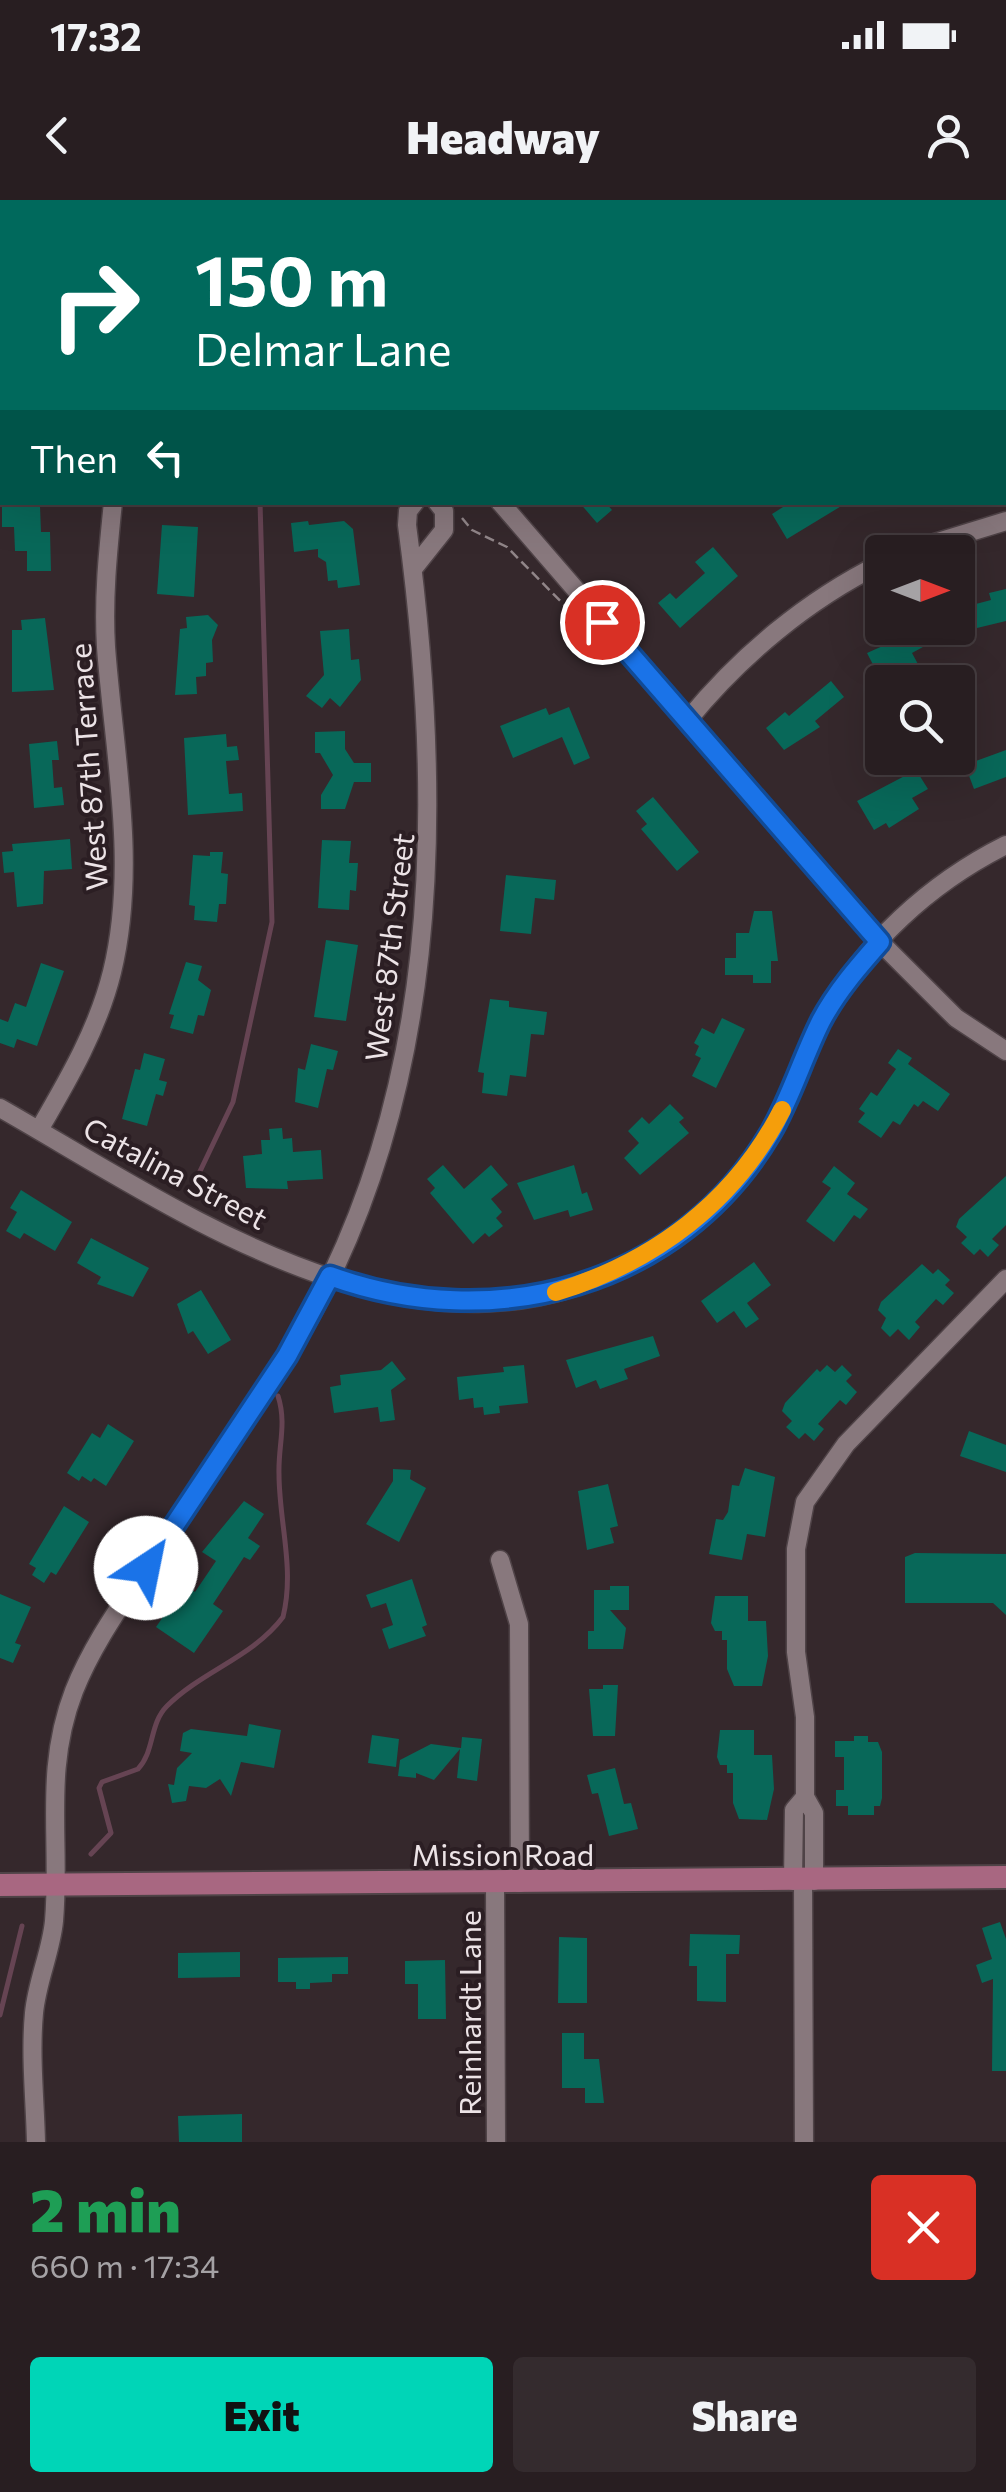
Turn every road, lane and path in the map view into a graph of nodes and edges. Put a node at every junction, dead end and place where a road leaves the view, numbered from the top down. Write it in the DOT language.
graph roads {
  1 [pos="113,505"];
  2 [pos="413,505"];
  3 [pos="439,505"];
  4 [pos="503,505"];
  5 [pos="1006,521"];
  6 [pos="960,535"];
  7 [pos="413,569"];
  8 [pos="865,573"];
  9 [pos="687,721"];
  10 [pos="1006,845"];
  11 [pos="880,942"];
  12 [pos="1006,1052"];
  13 [pos="0,1108"];
  14 [pos="39,1130"];
  15 [pos="330,1276"];
  16 [pos="1006,1279"];
  17 [pos="500,1560"];
  18 [pos="1006,1877"];
  19 [pos="803,1881"];
  20 [pos="495,1883"];
  21 [pos="520,1883"];
  22 [pos="0,1884"];
  23 [pos="54,1885"];
  24 [pos="36,2142"];
  25 [pos="496,2142"];
  26 [pos="804,2142"];
  1 -- 14 [label="street, West 87th Terrace"];
  2 -- 7 [label="street, West 87th Street"];
  3 -- 7 [label="street"];
  4 -- 9 [label="street"];
  5 -- 6 [label="street"];
  7 -- 15 [label="street, West 87th Street"];
  8 -- 9 [label="street"];
  9 -- 11 [label="street"];
  10 -- 11 [label="street, Catalina Street"];
  11 -- 12 [label="street"];
  11 -- 15 [label="street, Catalina Street"];
  13 -- 14 [label="street, Catalina Street"];
  14 -- 15 [label="street, Catalina Street"];
  15 -- 23 [label="street, West 87th Street"];
  16 -- 19 [label="street"];
  17 -- 21 [label="street"];
  18 -- 19 [label="main road, Mission Road"];
  19 -- 21 [label="main road, Mission Road"];
  19 -- 26 [label="street"];
  20 -- 21 [label="main road, Mission Road"];
  20 -- 23 [label="main road, Mission Road"];
  20 -- 25 [label="street, Reinhardt Lane"];
  22 -- 23 [label="main road, Mission Road"];
  23 -- 24 [label="street, West 87th Street"];
}
